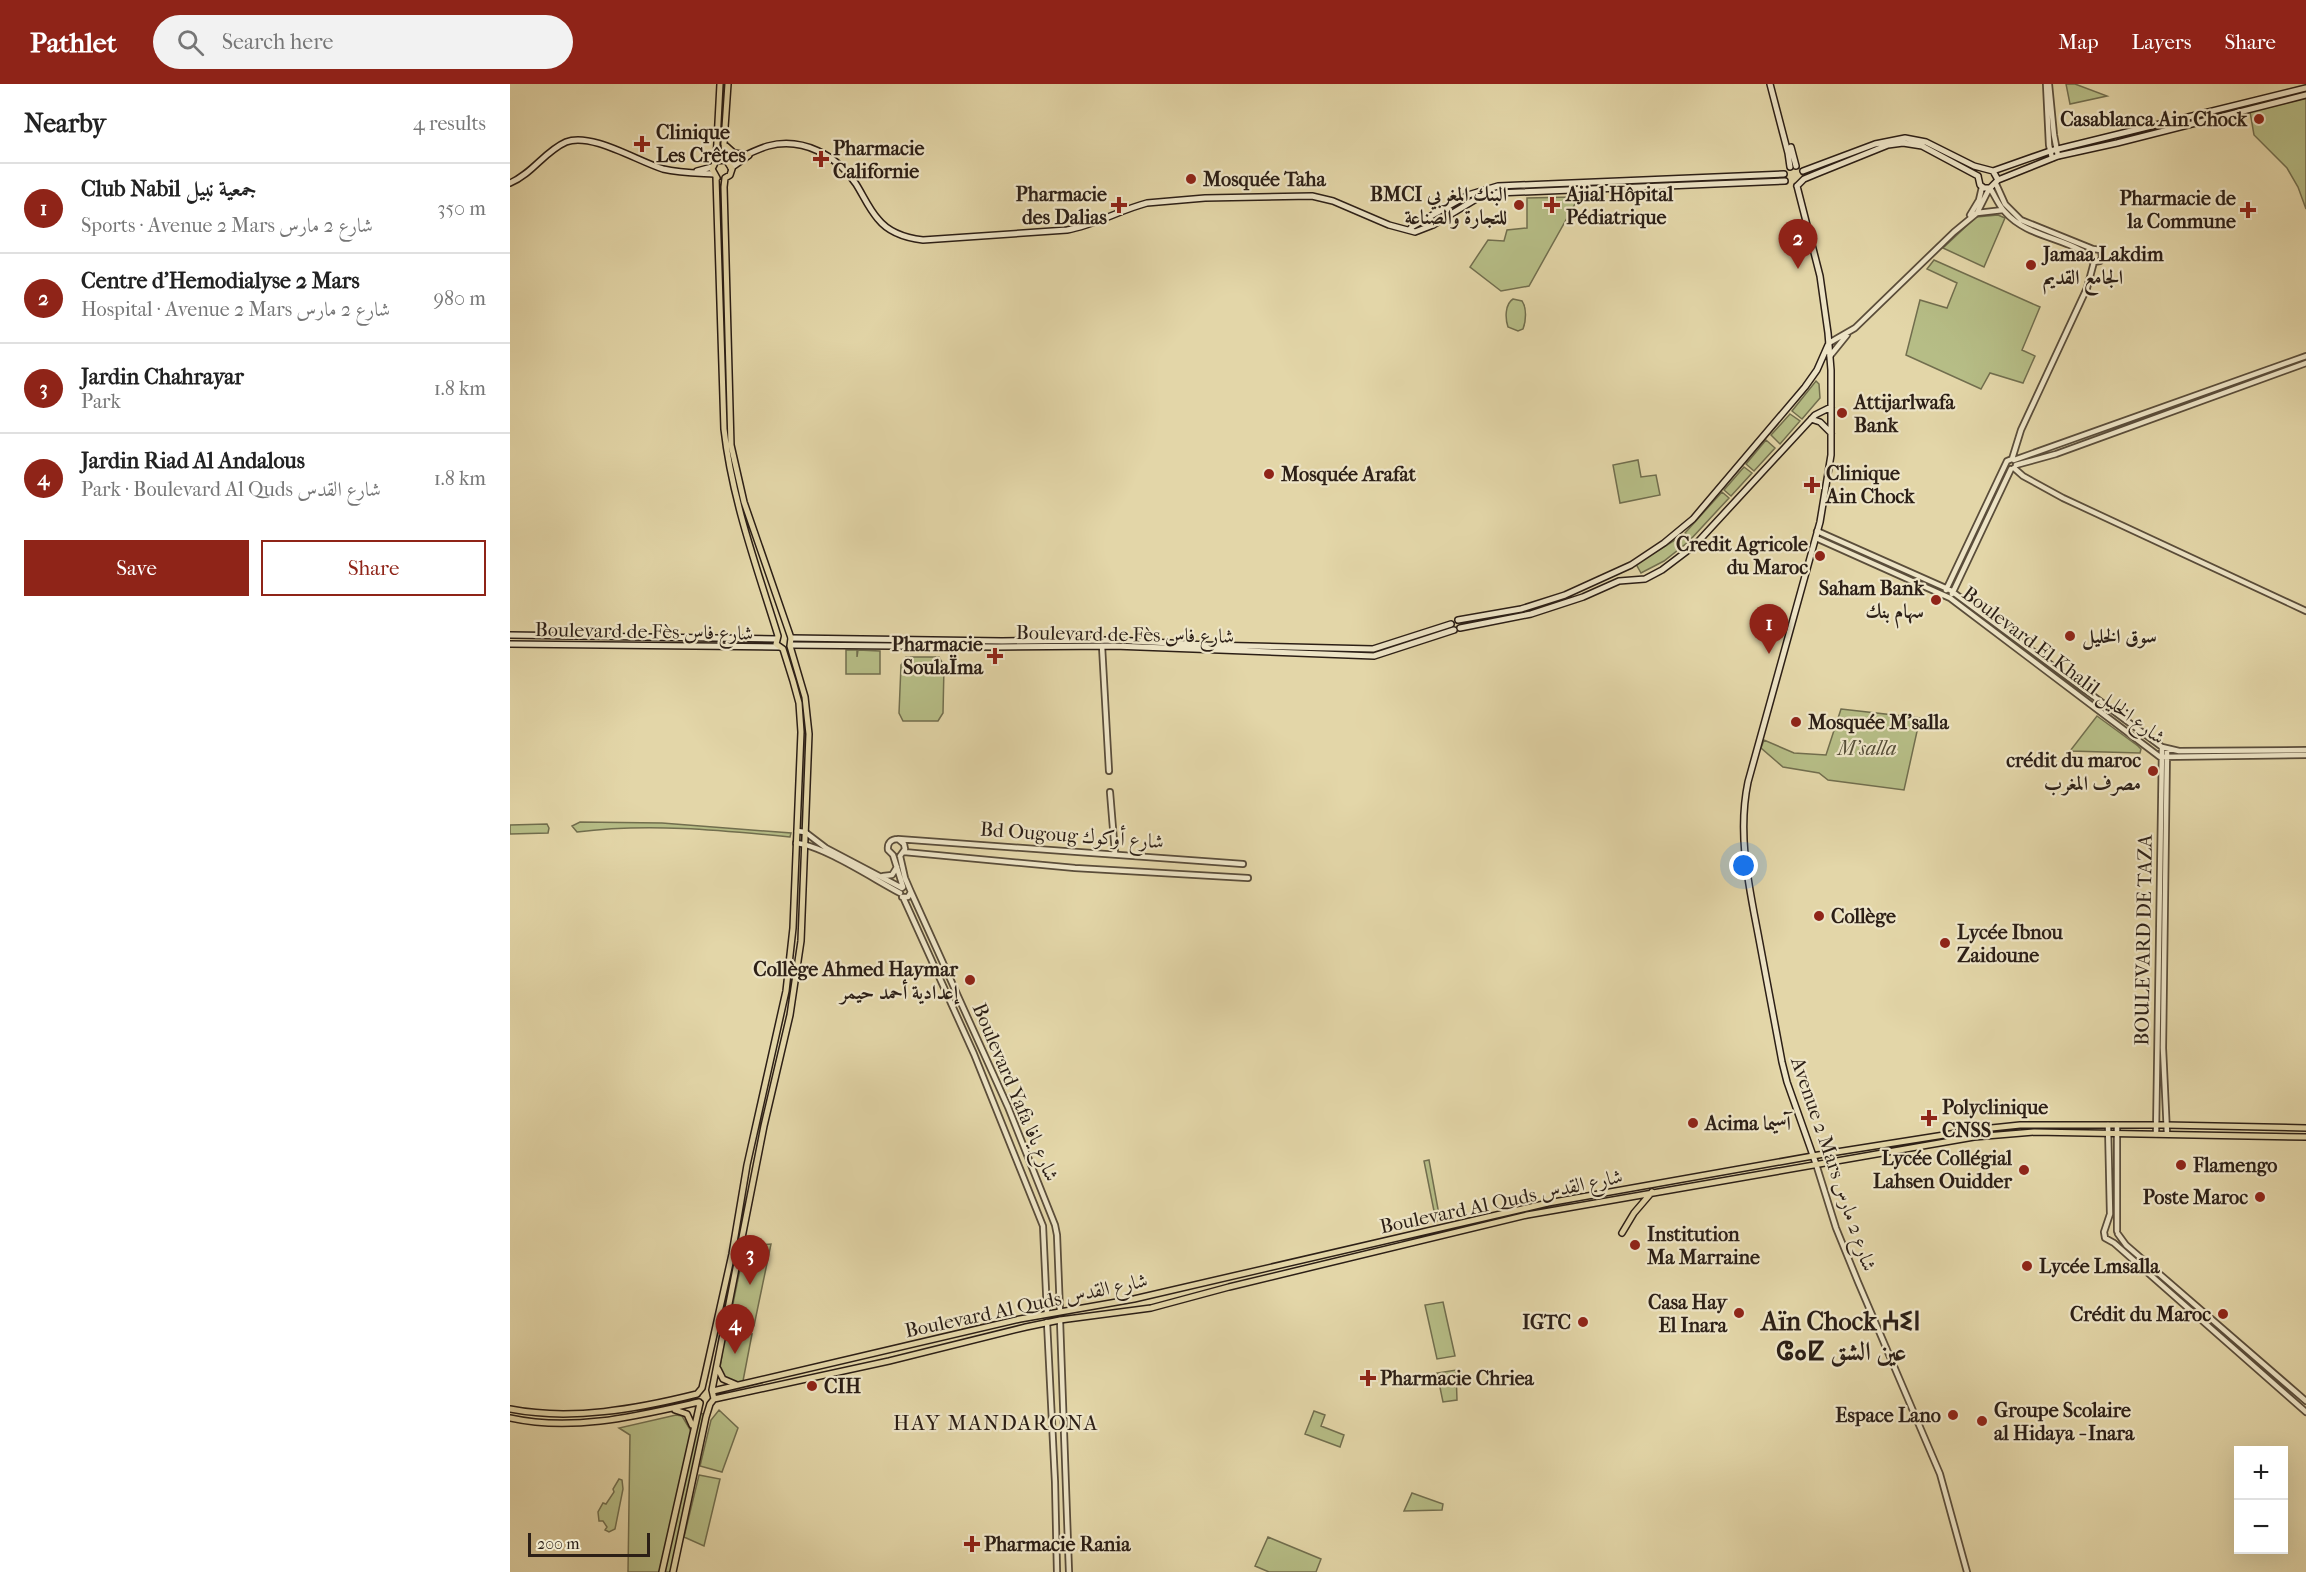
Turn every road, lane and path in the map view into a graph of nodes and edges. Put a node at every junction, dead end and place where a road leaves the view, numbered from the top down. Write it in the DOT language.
graph roads {
  1 [pos="720,84"];
  2 [pos="728,84"];
  3 [pos="1772,84"];
  4 [pos="2048,84"];
  5 [pos="2306,88"];
  6 [pos="2306,95"];
  7 [pos="724,142"];
  8 [pos="2053,150"];
  9 [pos="749,155"];
  10 [pos="2055,157"];
  11 [pos="728,163"];
  12 [pos="714,164"];
  13 [pos="1793,166"];
  14 [pos="1984,170"];
  15 [pos="1803,171"];
  16 [pos="1993,171"];
  17 [pos="691,173"];
  18 [pos="715,176"];
  19 [pos="1978,176"];
  20 [pos="1784,177"];
  21 [pos="724,178"];
  22 [pos="1804,179"];
  23 [pos="1997,182"];
  24 [pos="510,183"];
  25 [pos="1797,186"];
  26 [pos="1987,188"];
  27 [pos="2003,210"];
  28 [pos="1977,213"];
  29 [pos="1967,220"];
  30 [pos="2092,249"];
  31 [pos="2088,255"];
  32 [pos="2094,262"];
  33 [pos="1849,333"];
  34 [pos="1829,343"];
  35 [pos="1830,356"];
  36 [pos="2306,356"];
  37 [pos="2306,363"];
  38 [pos="1831,406"];
  39 [pos="1811,419"];
  40 [pos="1831,433"];
  41 [pos="2013,464"];
  42 [pos="2006,465"];
  43 [pos="1817,531"];
  44 [pos="1816,538"];
  45 [pos="1947,588"];
  46 [pos="1953,592"];
  47 [pos="1944,595"];
  48 [pos="1950,598"];
  49 [pos="2306,612"];
  50 [pos="1458,620"];
  51 [pos="1451,624"];
  52 [pos="1457,629"];
  53 [pos="510,635"];
  54 [pos="777,637"];
  55 [pos="510,644"];
  56 [pos="787,644"];
  57 [pos="1102,646"];
  58 [pos="2164,748"];
  59 [pos="2215,750"];
  60 [pos="2306,750"];
  61 [pos="2306,755"];
  62 [pos="2215,757"];
  63 [pos="2163,758"];
  64 [pos="1109,771"];
  65 [pos="1110,792"];
  66 [pos="797,831"];
  67 [pos="805,832"];
  68 [pos="898,838"];
  69 [pos="796,843"];
  70 [pos="805,843"];
  71 [pos="1115,853"];
  72 [pos="902,854"];
  73 [pos="893,855"];
  74 [pos="1243,864"];
  75 [pos="897,867"];
  76 [pos="880,876"];
  77 [pos="1248,878"];
  78 [pos="905,891"];
  79 [pos="2108,1125"];
  80 [pos="2117,1125"];
  81 [pos="2156,1125"];
  82 [pos="2166,1125"];
  83 [pos="2306,1128"];
  84 [pos="2109,1133"];
  85 [pos="2117,1133"];
  86 [pos="2156,1134"];
  87 [pos="2167,1134"];
  88 [pos="2306,1137"];
  89 [pos="1813,1156"];
  90 [pos="1816,1164"];
  91 [pos="1652,1192"];
  92 [pos="2106,1228"];
  93 [pos="1622,1233"];
  94 [pos="2117,1233"];
  95 [pos="2110,1240"];
  96 [pos="1060,1311"];
  97 [pos="1047,1313"];
  98 [pos="1060,1320"];
  99 [pos="1047,1323"];
  100 [pos="717,1366"];
  101 [pos="738,1385"];
  102 [pos="702,1388"];
  103 [pos="713,1390"];
  104 [pos="697,1394"];
  105 [pos="2306,1401"];
  106 [pos="712,1402"];
  107 [pos="699,1403"];
  108 [pos="510,1409"];
  109 [pos="667,1409"];
  110 [pos="2306,1412"];
  111 [pos="510,1418"];
  112 [pos="693,1431"];
  113 [pos="662,1572"];
  114 [pos="673,1572"];
  115 [pos="1056,1572"];
  116 [pos="1069,1572"];
  117 [pos="1967,1572"];
  1 -- 12 [label="main road"];
  2 -- 7 [label="main road"];
  3 -- 13 [label="main road"];
  4 -- 8 [label="street"];
  5 -- 8 [label="main road"];
  6 -- 10 [label="main road"];
  7 -- 9 [label="main road"];
  7 -- 11 [label="main road"];
  8 -- 10 [label="street"];
  8 -- 16 [label="main road"];
  9 -- 11 [label="main road"];
  9 -- 20 [label="main road"];
  10 -- 23 [label="main road"];
  11 -- 12 [label="main road"];
  11 -- 21 [label="main road"];
  12 -- 17 [label="main road"];
  12 -- 18 [label="main road"];
  13 -- 15 [label="main road"];
  13 -- 20 [label="main road"];
  14 -- 15 [label="main road"];
  14 -- 16 [label="main road"];
  14 -- 19 [label="main road"];
  15 -- 22 [label="main road"];
  16 -- 23 [label="main road"];
  17 -- 18 [label="main road"];
  17 -- 24 [label="main road"];
  18 -- 21 [label="main road"];
  18 -- 54 [label="main road"];
  19 -- 22 [label="main road"];
  19 -- 26 [label="main road"];
  20 -- 25 [label="main road"];
  21 -- 56 [label="main road"];
  22 -- 25 [label="main road"];
  23 -- 26 [label="main road"];
  23 -- 30 [label="street"];
  25 -- 34 [label="main road, Avenue 2 Mars شارع 2 مارس"];
  26 -- 27 [label="street"];
  26 -- 28 [label="street"];
  26 -- 29 [label="street"];
  27 -- 28 [label="street"];
  27 -- 31 [label="street"];
  28 -- 29 [label="street"];
  29 -- 33 [label="street"];
  30 -- 31 [label="street"];
  30 -- 32 [label="street"];
  31 -- 32 [label="street"];
  32 -- 41 [label="street"];
  33 -- 34 [label="street"];
  33 -- 35 [label="street"];
  34 -- 35 [label="main road, Avenue 2 Mars شارع 2 مارس"];
  34 -- 50 [label="main road"];
  35 -- 38 [label="main road, Avenue 2 Mars شارع 2 مارس"];
  36 -- 41 [label="street"];
  37 -- 41 [label="street"];
  38 -- 39 [label="main road, Boulevard de Fès شارع فاس"];
  38 -- 40 [label="main road, Avenue 2 Mars شارع 2 مارس"];
  39 -- 40 [label="main road"];
  39 -- 52 [label="main road, Boulevard de Fès شارع فاس"];
  40 -- 43 [label="main road, Avenue 2 Mars شارع 2 مارس"];
  41 -- 42 [label="street"];
  41 -- 42 [label="street"];
  41 -- 46 [label="street"];
  41 -- 49 [label="street"];
  42 -- 45 [label="street"];
  43 -- 44 [label="main road, Avenue 2 Mars شارع 2 مارس"];
  43 -- 45 [label="street, Boulevard El Khalil شارع الخليل"];
  44 -- 47 [label="street, Boulevard El Khalil شارع الخليل"];
  44 -- 89 [label="main road, Avenue 2 Mars شارع 2 مارس"];
  45 -- 46 [label="street, Boulevard El Khalil شارع الخليل"];
  45 -- 47 [label="street"];
  46 -- 48 [label="street"];
  46 -- 58 [label="street, Boulevard El Khalil شارع الخليل"];
  47 -- 48 [label="street, Boulevard El Khalil شارع الخليل"];
  48 -- 63 [label="street, Boulevard El Khalil شارع الخليل"];
  50 -- 51 [label="main road, Boulevard de Fès شارع فاس"];
  50 -- 52 [label="main road"];
  51 -- 52 [label="main road"];
  51 -- 56 [label="main road, Boulevard de Fès شارع فاس"];
  52 -- 57 [label="main road, Boulevard de Fès شارع فاس"];
  53 -- 54 [label="main road, Boulevard de Fès شارع فاس"];
  54 -- 56 [label="main road"];
  54 -- 56 [label="main road"];
  55 -- 56 [label="main road, Boulevard de Fès شارع فاس"];
  56 -- 57 [label="main road, Boulevard de Fès شارع فاس"];
  56 -- 66 [label="main road"];
  56 -- 67 [label="main road"];
  57 -- 64 [label="street"];
  58 -- 59 [label="street, Boulevard El Khalil شارع الخليل"];
  58 -- 63 [label="street, BOULEVARD DE TAZA"];
  59 -- 60 [label="street, Boulevard El Khalil شارع الخليل"];
  59 -- 62 [label="street"];
  61 -- 62 [label="street, Boulevard El Khalil شارع الخليل"];
  62 -- 63 [label="street, Boulevard El Khalil شارع الخليل"];
  63 -- 81 [label="street, BOULEVARD DE TAZA"];
  63 -- 82 [label="street, BOULEVARD DE TAZA"];
  65 -- 71 [label="street"];
  66 -- 67 [label="street"];
  66 -- 69 [label="main road"];
  67 -- 70 [label="main road"];
  67 -- 76 [label="street"];
  68 -- 71 [label="street, Bd Ougoug شارع أوكوك"];
  68 -- 72 [label="street"];
  68 -- 73 [label="street"];
  69 -- 70 [label="street"];
  69 -- 102 [label="main road"];
  70 -- 78 [label="street"];
  70 -- 100 [label="main road"];
  71 -- 74 [label="street, Bd Ougoug شارع أوكوك"];
  72 -- 73 [label="street"];
  72 -- 77 [label="street, Bd Ougoug شارع أوكوك"];
  72 -- 78 [label="street, Boulevard Yafa شارع يافا"];
  73 -- 75 [label="street, Boulevard Yafa شارع يافا"];
  75 -- 76 [label="street"];
  75 -- 78 [label="street, Boulevard Yafa شارع يافا"];
  76 -- 78 [label="street"];
  78 -- 96 [label="street, Boulevard Yafa شارع يافا"];
  78 -- 97 [label="street, Boulevard Yafa شارع يافا"];
  79 -- 80 [label="main road, Boulevard Al Quds شارع القدس"];
  79 -- 84 [label="street"];
  79 -- 89 [label="main road, Boulevard Al Quds شارع القدس"];
  80 -- 81 [label="main road, Boulevard Al Quds شارع القدس"];
  80 -- 85 [label="street"];
  81 -- 82 [label="main road, Boulevard Al Quds شارع القدس"];
  81 -- 86 [label="street, BOULEVARD DE TAZA"];
  82 -- 83 [label="main road, Boulevard Al Quds شارع القدس"];
  82 -- 87 [label="street, BOULEVARD DE TAZA"];
  84 -- 85 [label="main road, Boulevard Al Quds شارع القدس"];
  84 -- 90 [label="main road, Boulevard Al Quds شارع القدس"];
  84 -- 92 [label="street"];
  85 -- 86 [label="main road, Boulevard Al Quds شارع القدس"];
  85 -- 94 [label="street"];
  86 -- 87 [label="main road, Boulevard Al Quds شارع القدس"];
  87 -- 88 [label="main road, Boulevard Al Quds شارع القدس"];
  89 -- 90 [label="main road, Avenue 2 Mars شارع 2 مارس"];
  89 -- 96 [label="main road, Boulevard Al Quds شارع القدس"];
  90 -- 91 [label="main road, Boulevard Al Quds شارع القدس"];
  90 -- 117 [label="street, Avenue 2 Mars شارع 2 مارس"];
  91 -- 93 [label="main road"];
  91 -- 98 [label="main road, Boulevard Al Quds شارع القدس"];
  92 -- 94 [label="street"];
  92 -- 95 [label="street"];
  94 -- 95 [label="street"];
  94 -- 105 [label="street"];
  95 -- 110 [label="street"];
  96 -- 97 [label="main road, Boulevard Al Quds شارع القدس"];
  97 -- 101 [label="main road, Boulevard Al Quds شارع القدس"];
  98 -- 99 [label="main road, Boulevard Al Quds شارع القدس"];
  98 -- 116 [label="street"];
  99 -- 106 [label="main road, Boulevard Al Quds شارع القدس"];
  99 -- 115 [label="street"];
  100 -- 101 [label="main road"];
  100 -- 103 [label="main road"];
  101 -- 103 [label="main road, Boulevard Al Quds شارع القدس"];
  102 -- 103 [label="main road"];
  102 -- 104 [label="main road"];
  103 -- 106 [label="main road"];
  104 -- 107 [label="main road"];
  104 -- 108 [label="main road"];
  106 -- 107 [label="main road, Boulevard Al Quds شارع القدس"];
  106 -- 114 [label="main road"];
  107 -- 109 [label="main road"];
  107 -- 112 [label="main road"];
  109 -- 111 [label="main road"];
  109 -- 112 [label="main road"];
  112 -- 113 [label="main road"];
}
